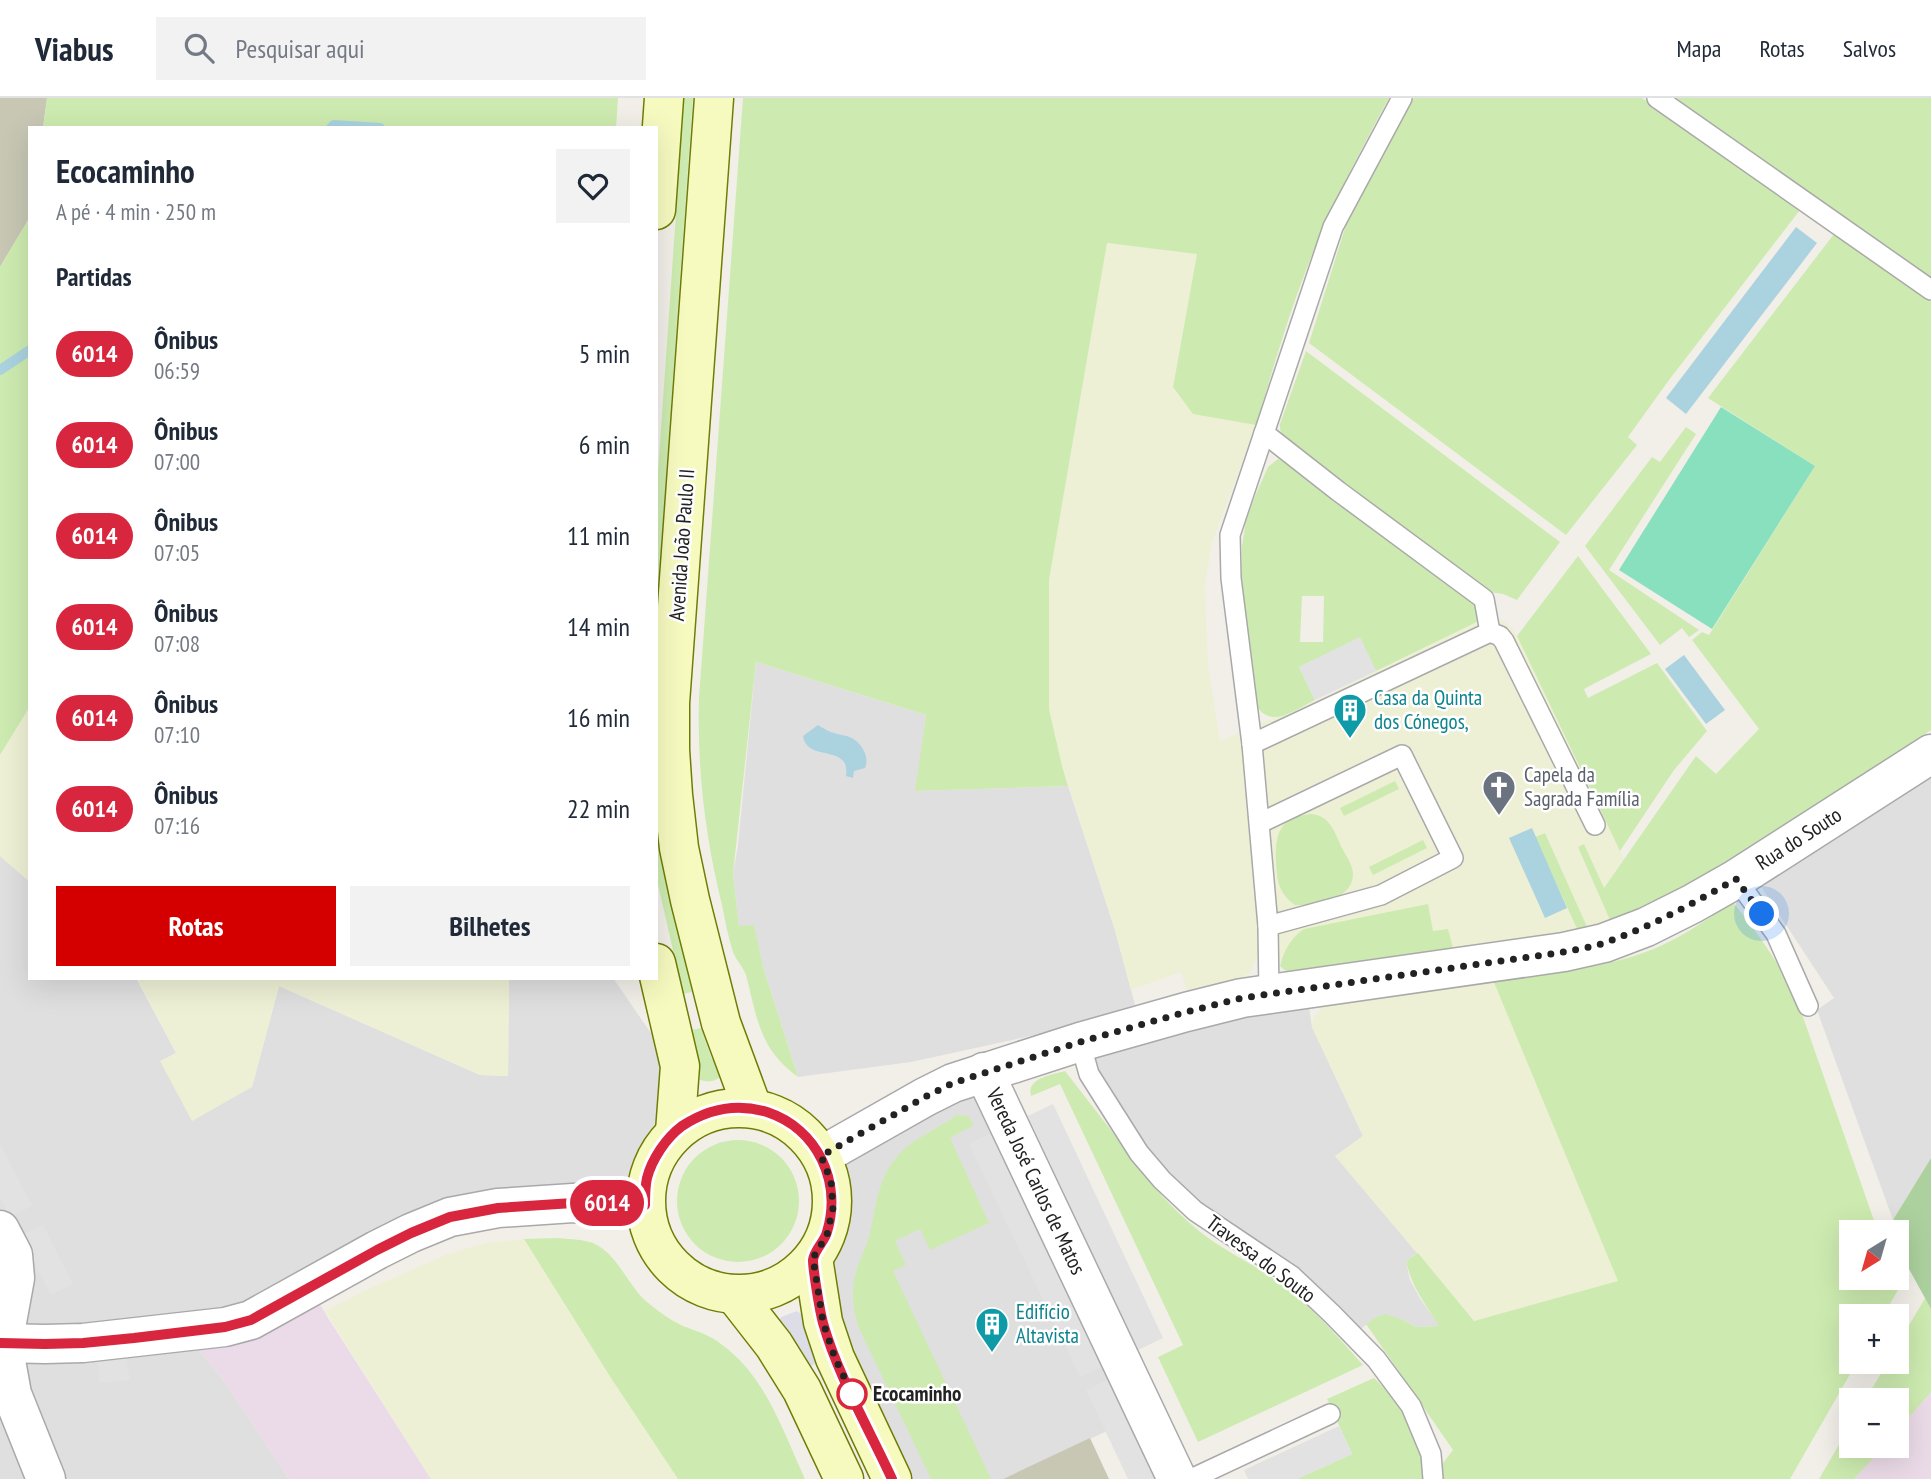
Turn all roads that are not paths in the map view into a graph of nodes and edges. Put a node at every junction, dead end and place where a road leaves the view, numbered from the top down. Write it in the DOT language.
graph roads {
  1 [pos="664,98"];
  2 [pos="714,98"];
  3 [pos="1402,98"];
  4 [pos="1657,98"];
  5 [pos="658,182"];
  6 [pos="1931,290"];
  7 [pos="1264,433"];
  8 [pos="1490,632"];
  9 [pos="1252,744"];
  10 [pos="1931,754"];
  11 [pos="1260,823"];
  12 [pos="1595,825"];
  13 [pos="1736,879"];
  14 [pos="1268,926"];
  15 [pos="658,972"];
  16 [pos="1269,994"];
  17 [pos="1808,1006"];
  18 [pos="1080,1042"];
  19 [pos="984,1072"];
  20 [pos="752,1107"];
  21 [pos="675,1132"];
  22 [pos="821,1156"];
  23 [pos="645,1205"];
  24 [pos="0,1230"];
  25 [pos="813,1258"];
  26 [pos="735,1295"];
  27 [pos="2,1343"];
  28 [pos="1330,1414"];
  29 [pos="46,1479"];
  30 [pos="844,1479"];
  31 [pos="892,1479"];
  32 [pos="1177,1479"];
  33 [pos="1191,1479"];
  34 [pos="1433,1479"];
  1 -- 5 [label="main road"];
  2 -- 20 [label="main road, Avenida João Paulo II"];
  3 -- 7 [label="lane"];
  4 -- 6 [label="lane"];
  7 -- 8 [label="lane"];
  7 -- 9 [label="lane"];
  8 -- 9 [label="lane"];
  8 -- 12 [label="lane"];
  9 -- 11 [label="lane"];
  10 -- 13 [label="street, Rua do Souto"];
  11 -- 14 [label="lane"];
  11 -- 14 [label="lane"];
  13 -- 16 [label="street, Rua do Souto"];
  13 -- 17 [label="lane"];
  14 -- 16 [label="lane"];
  15 -- 21 [label="main road"];
  16 -- 18 [label="street, Rua do Souto"];
  18 -- 19 [label="street, Rua do Souto"];
  18 -- 34 [label="lane, Travessa do Souto"];
  19 -- 22 [label="street, Rua do Souto"];
  19 -- 32 [label="street, Vereda José Carlos de Matos"];
  20 -- 21 [label="main road"];
  20 -- 22 [label="main road"];
  21 -- 23 [label="main road"];
  22 -- 25 [label="main road"];
  23 -- 26 [label="main road"];
  23 -- 27 [label="street"];
  24 -- 27 [label="street"];
  25 -- 26 [label="main road"];
  25 -- 31 [label="main road"];
  26 -- 30 [label="main road"];
  27 -- 29 [label="street"];
  28 -- 33 [label="lane"];
}
